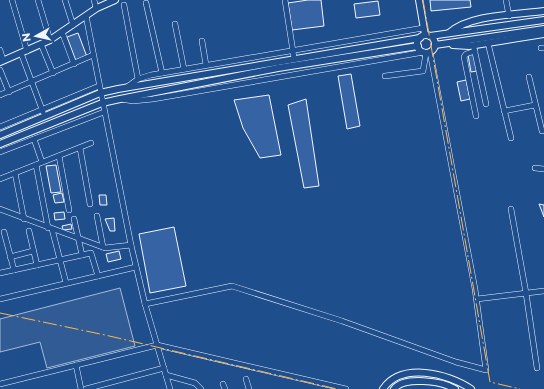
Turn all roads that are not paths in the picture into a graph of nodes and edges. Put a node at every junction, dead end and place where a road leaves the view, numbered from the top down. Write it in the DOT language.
graph roads {
  1 [pos="12,0"];
  2 [pos="38,0"];
  3 [pos="65,0"];
  4 [pos="94,0"];
  5 [pos="115,0"];
  6 [pos="285,0"];
  7 [pos="419,0"];
  8 [pos="506,0"];
  9 [pos="146,3"];
  10 [pos="124,5"];
  11 [pos="96,8"];
  12 [pos="544,11"];
  13 [pos="86,16"];
  14 [pos="509,16"];
  15 [pos="544,20"];
  16 [pos="175,24"];
  17 [pos="73,25"];
  18 [pos="423,28"];
  19 [pos="544,29"];
  20 [pos="62,32"];
  21 [pos="449,33"];
  22 [pos="544,34"];
  23 [pos="425,36"];
  24 [pos="50,40"];
  25 [pos="202,41"];
  26 [pos="488,43"];
  27 [pos="41,44"];
  28 [pos="444,44"];
  29 [pos="435,45"];
  30 [pos="418,46"];
  31 [pos="474,48"];
  32 [pos="0,50"];
  33 [pos="292,50"];
  34 [pos="24,52"];
  35 [pos="427,52"];
  36 [pos="93,56"];
  37 [pos="294,58"];
  38 [pos="2,61"];
  39 [pos="74,64"];
  40 [pos="206,65"];
  41 [pos="184,69"];
  42 [pos="0,70"];
  43 [pos="53,73"];
  44 [pos="162,73"];
  45 [pos="385,76"];
  46 [pos="529,78"];
  47 [pos="138,79"];
  48 [pos="32,82"];
  49 [pos="99,86"];
  50 [pos="126,88"];
  51 [pos="9,92"];
  52 [pos="100,94"];
  53 [pos="0,96"];
  54 [pos="120,99"];
  55 [pos="102,103"];
  56 [pos="486,104"];
  57 [pos="535,105"];
  58 [pos="42,109"];
  59 [pos="104,112"];
  60 [pos="504,112"];
  61 [pos="45,116"];
  62 [pos="476,116"];
  63 [pos="0,127"];
  64 [pos="542,131"];
  65 [pos="0,135"];
  66 [pos="511,138"];
  67 [pos="34,139"];
  68 [pos="0,144"];
  69 [pos="91,144"];
  70 [pos="80,148"];
  71 [pos="0,152"];
  72 [pos="58,156"];
  73 [pos="42,162"];
  74 [pos="36,165"];
  75 [pos="535,168"];
  76 [pos="544,169"];
  77 [pos="15,173"];
  78 [pos="0,179"];
  79 [pos="90,204"];
  80 [pos="0,209"];
  81 [pos="511,209"];
  82 [pos="69,210"];
  83 [pos="97,216"];
  84 [pos="24,219"];
  85 [pos="74,219"];
  86 [pos="50,228"];
  87 [pos="29,231"];
  88 [pos="4,232"];
  89 [pos="78,239"];
  90 [pos="130,245"];
  91 [pos="103,248"];
  92 [pos="33,251"];
  93 [pos="82,255"];
  94 [pos="10,257"];
  95 [pos="60,260"];
  96 [pos="37,265"];
  97 [pos="136,267"];
  98 [pos="14,270"];
  99 [pos="0,273"];
  100 [pos="98,276"];
  101 [pos="66,283"];
  102 [pos="544,291"];
  103 [pos="526,293"];
  104 [pos="0,298"];
  105 [pos="477,299"];
  106 [pos="145,304"];
  107 [pos="158,344"];
  108 [pos="76,365"];
  109 [pos="164,368"];
  110 [pos="537,368"];
  111 [pos="166,375"];
  112 [pos="246,379"];
  113 [pos="0,384"];
  114 [pos="82,389"];
  115 [pos="86,389"];
  116 [pos="170,389"];
  117 [pos="201,389"];
  118 [pos="249,389"];
  119 [pos="346,389"];
  120 [pos="383,389"];
  121 [pos="394,389"];
  122 [pos="455,389"];
  123 [pos="471,389"];
  1 -- 34 [label="street"];
  2 -- 24 [label="street"];
  3 -- 17 [label="street"];
  4 -- 11 [label="street"];
  5 -- 11 [label="street"];
  6 -- 33 [label="street"];
  7 -- 18 [label="street"];
  8 -- 14 [label="street"];
  9 -- 44 [label="street"];
  10 -- 47 [label="street"];
  11 -- 13 [label="street"];
  12 -- 14 [label="street"];
  13 -- 17 [label="street"];
  13 -- 36 [label="street"];
  14 -- 21 [label="street"];
  15 -- 21 [label="street"];
  16 -- 41 [label="street"];
  17 -- 20 [label="street"];
  18 -- 23 [label="street"];
  18 -- 33 [label="street"];
  19 -- 28 [label="street"];
  20 -- 24 [label="street"];
  20 -- 39 [label="street"];
  21 -- 23 [label="street"];
  22 -- 26 [label="street"];
  23 -- 29 [label="street"];
  23 -- 30 [label="street"];
  23 -- 37 [label="street"];
  24 -- 27 [label="street"];
  25 -- 40 [label="street"];
  26 -- 31 [label="street"];
  26 -- 60 [label="street"];
  27 -- 34 [label="street"];
  27 -- 43 [label="street"];
  28 -- 29 [label="street"];
  28 -- 31 [label="street"];
  29 -- 35 [label="street"];
  30 -- 35 [label="street"];
  30 -- 54 [label="street"];
  31 -- 56 [label="street"];
  31 -- 62 [label="street"];
  32 -- 38 [label="street"];
  33 -- 37 [label="street"];
  33 -- 40 [label="street"];
  34 -- 38 [label="street"];
  34 -- 48 [label="street"];
  35 -- 45 [label="street"];
  35 -- 54 [label="street"];
  35 -- 105 [label="street"];
  36 -- 39 [label="street"];
  36 -- 49 [label="street"];
  37 -- 50 [label="street"];
  39 -- 43 [label="street"];
  40 -- 41 [label="street"];
  41 -- 44 [label="street"];
  42 -- 51 [label="street"];
  43 -- 48 [label="street"];
  44 -- 47 [label="street"];
  46 -- 57 [label="street"];
  47 -- 50 [label="street"];
  48 -- 51 [label="street"];
  48 -- 58 [label="street"];
  49 -- 52 [label="street"];
  49 -- 58 [label="street"];
  50 -- 52 [label="street"];
  51 -- 53 [label="street"];
  52 -- 55 [label="street"];
  52 -- 61 [label="street"];
  54 -- 55 [label="street"];
  55 -- 59 [label="street"];
  55 -- 68 [label="street"];
  57 -- 60 [label="street"];
  57 -- 64 [label="street"];
  58 -- 61 [label="street"];
  58 -- 63 [label="street"];
  59 -- 67 [label="street"];
  59 -- 90 [label="street"];
  60 -- 66 [label="street"];
  61 -- 65 [label="street"];
  67 -- 71 [label="street"];
  67 -- 73 [label="street"];
  69 -- 70 [label="street"];
  70 -- 72 [label="street"];
  70 -- 79 [label="street"];
  72 -- 73 [label="street"];
  72 -- 82 [label="street"];
  73 -- 74 [label="street"];
  74 -- 77 [label="street"];
  74 -- 86 [label="street"];
  75 -- 76 [label="street"];
  77 -- 78 [label="street"];
  77 -- 84 [label="street"];
  80 -- 84 [label="street"];
  81 -- 103 [label="street"];
  83 -- 91 [label="street"];
  84 -- 86 [label="street"];
  85 -- 89 [label="street"];
  86 -- 89 [label="street"];
  86 -- 95 [label="street"];
  87 -- 92 [label="street"];
  88 -- 94 [label="street"];
  89 -- 91 [label="street"];
  89 -- 93 [label="street"];
  90 -- 91 [label="street"];
  90 -- 97 [label="street"];
  92 -- 94 [label="street"];
  92 -- 96 [label="street"];
  93 -- 95 [label="street"];
  93 -- 100 [label="street"];
  94 -- 98 [label="street"];
  95 -- 96 [label="street"];
  95 -- 101 [label="street"];
  96 -- 98 [label="street"];
  97 -- 100 [label="street"];
  97 -- 106 [label="street"];
  98 -- 99 [label="street"];
  100 -- 101 [label="street"];
  101 -- 104 [label="street"];
  102 -- 103 [label="street"];
  103 -- 105 [label="street"];
  103 -- 110 [label="street"];
  105 -- 106 [label="street"];
  106 -- 107 [label="street"];
  107 -- 108 [label="street"];
  107 -- 109 [label="street"];
  107 -- 119 [label="street"];
  108 -- 113 [label="street"];
  108 -- 114 [label="street"];
  109 -- 111 [label="street"];
  109 -- 115 [label="street"];
  111 -- 116 [label="street"];
  111 -- 117 [label="street"];
  112 -- 118 [label="street"];
  120 -- 123 [label="street"];
  121 -- 122 [label="street"];
}
